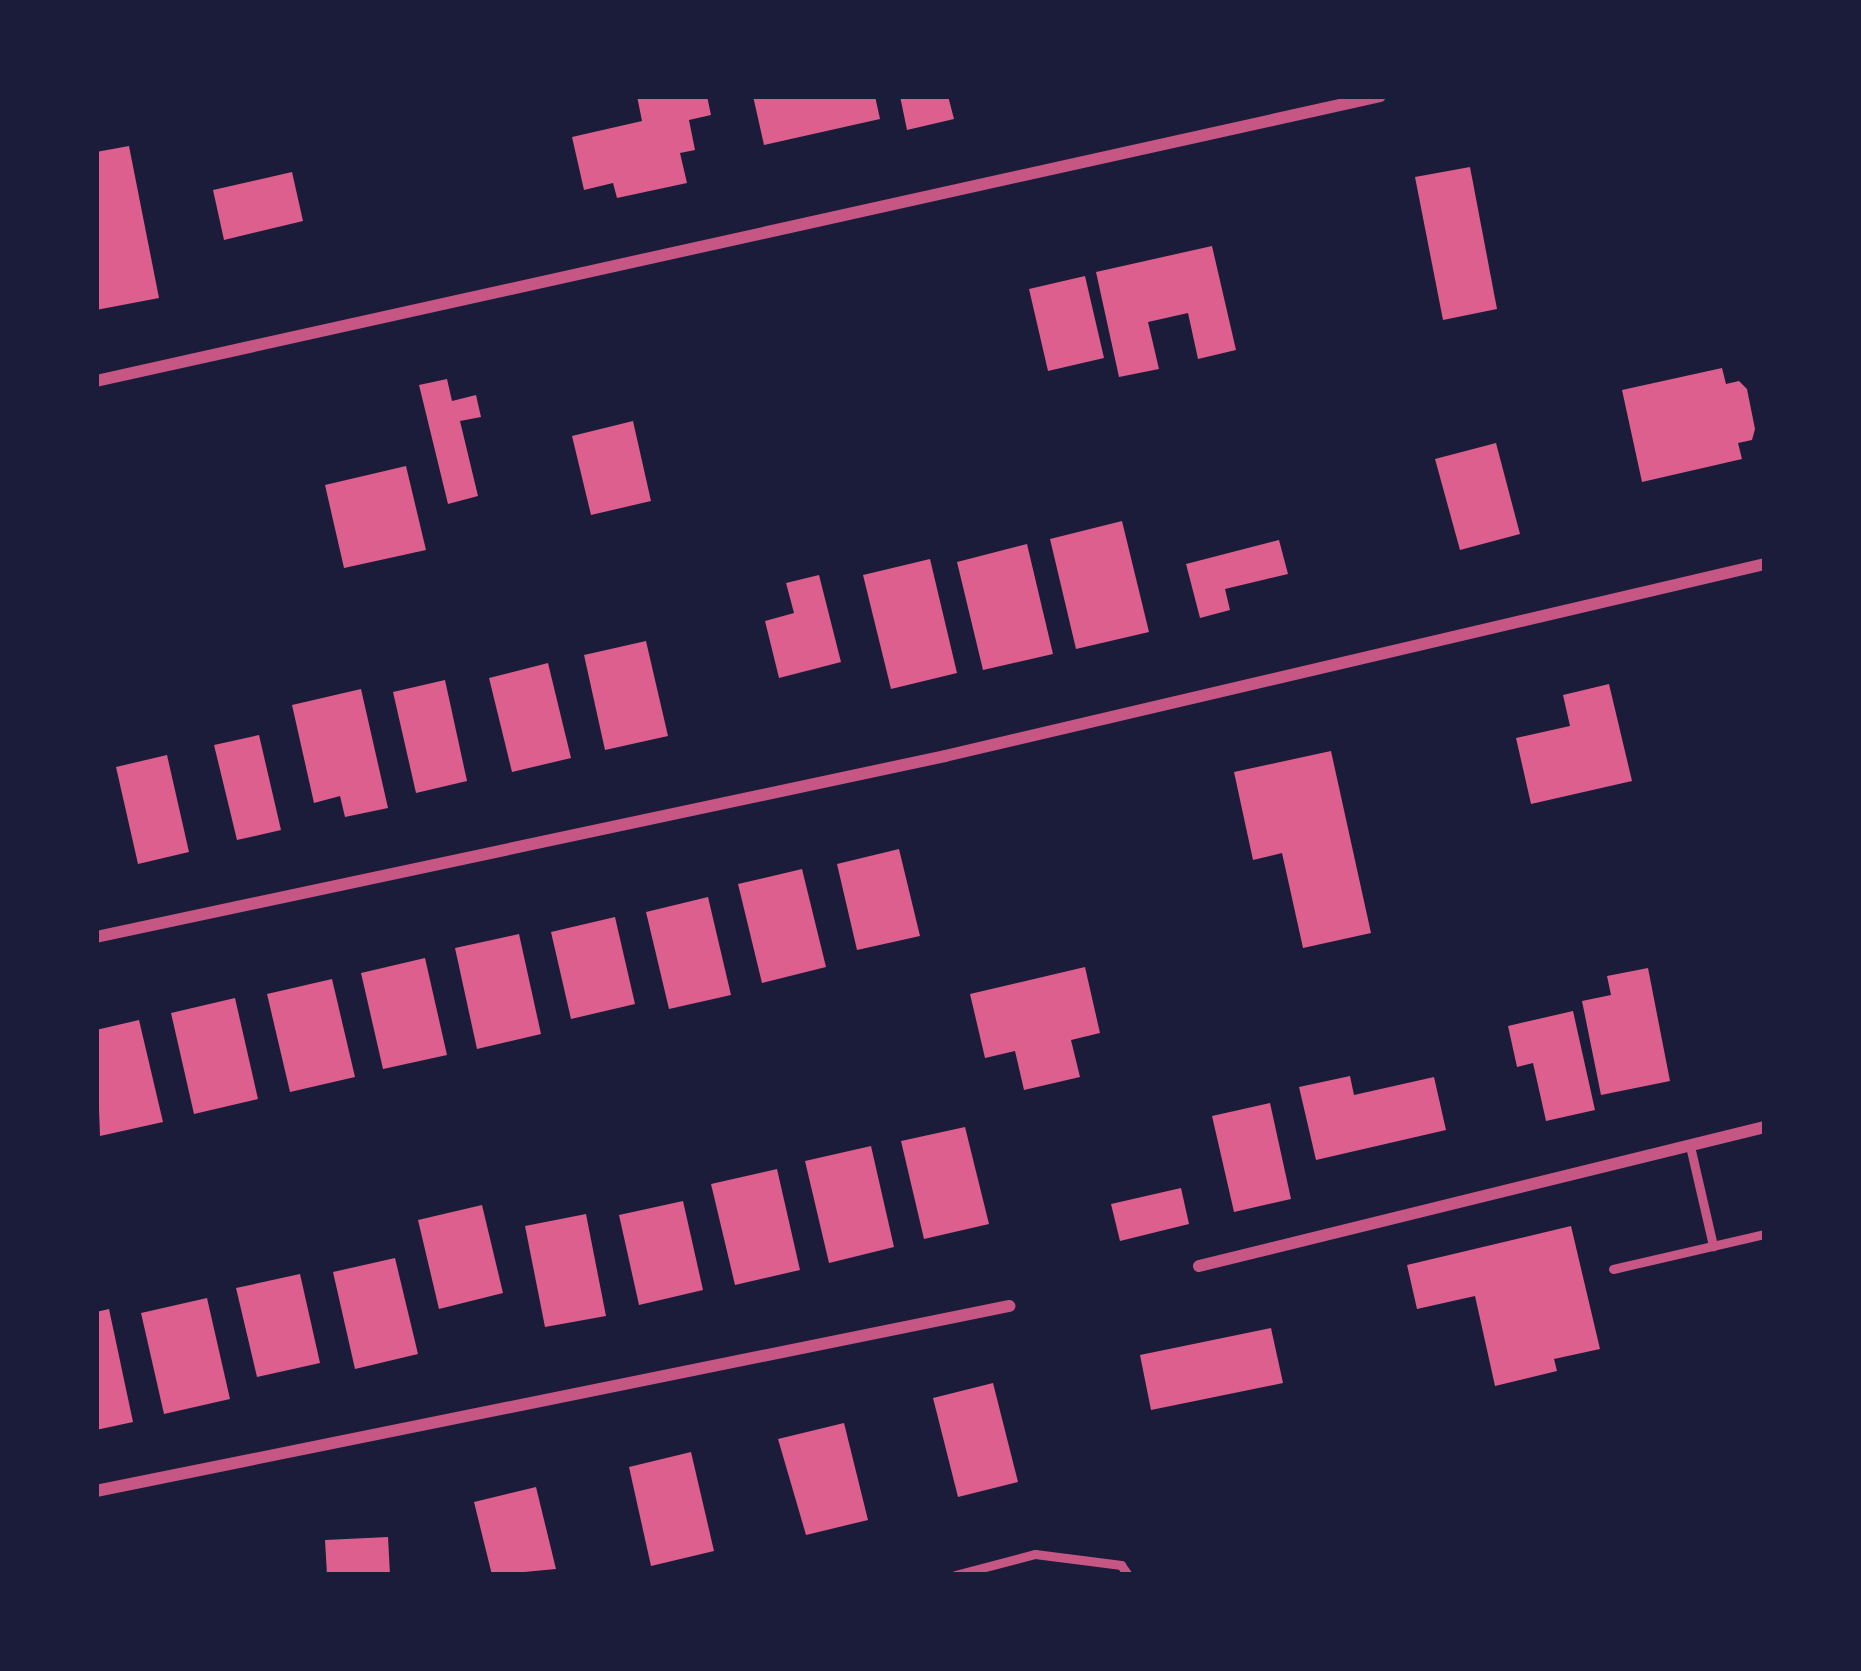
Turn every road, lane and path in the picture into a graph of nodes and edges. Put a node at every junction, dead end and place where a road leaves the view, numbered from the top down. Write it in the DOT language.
graph roads {
  1 [pos="1380,96"];
  2 [pos="96,381"];
  3 [pos="1765,564"];
  4 [pos="96,937"];
  5 [pos="1765,1127"];
  6 [pos="1690,1146"];
  7 [pos="1765,1234"];
  8 [pos="1713,1246"];
  9 [pos="1199,1266"];
  10 [pos="1612,1269"];
  11 [pos="1009,1306"];
  12 [pos="96,1491"];
  13 [pos="955,1575"];
  14 [pos="1127,1575"];
  1 -- 2 [label="street"];
  3 -- 4 [label="street"];
  5 -- 6 [label="street"];
  6 -- 8 [label="lane"];
  6 -- 9 [label="street"];
  7 -- 8 [label="lane"];
  8 -- 10 [label="lane"];
  11 -- 12 [label="street"];
  13 -- 14 [label="lane"];
}
